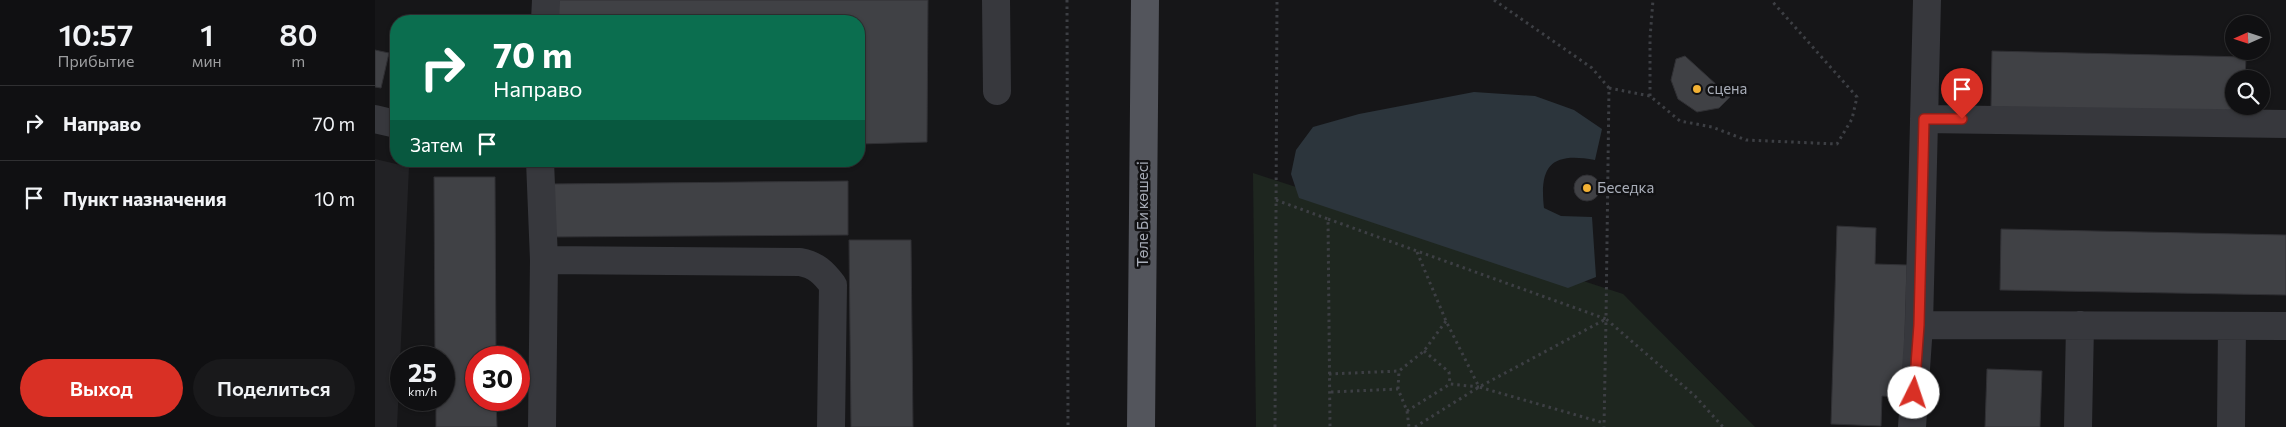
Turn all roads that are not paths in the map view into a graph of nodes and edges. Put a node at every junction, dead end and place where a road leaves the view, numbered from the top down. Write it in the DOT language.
graph roads {
  1 [pos="546,0"];
  2 [pos="996,0"];
  3 [pos="1145,0"];
  4 [pos="1927,0"];
  5 [pos="545,15"];
  6 [pos="997,91"];
  7 [pos="375,119"];
  8 [pos="1924,119"];
  9 [pos="390,123"];
  10 [pos="2286,124"];
  11 [pos="540,167"];
  12 [pos="544,260"];
  13 [pos="1919,325"];
  14 [pos="2080,325"];
  15 [pos="2232,326"];
  16 [pos="2286,326"];
  17 [pos="543,427"];
  18 [pos="831,427"];
  19 [pos="1141,427"];
  20 [pos="1912,427"];
  21 [pos="2077,427"];
  22 [pos="2231,427"];
  1 -- 5 [label="street"];
  2 -- 6 [label="street"];
  3 -- 19 [label="main road, Төле Би көшесі"];
  4 -- 8 [label="street"];
  7 -- 9 [label="street"];
  8 -- 10 [label="street"];
  8 -- 13 [label="street"];
  11 -- 12 [label="street"];
  12 -- 17 [label="street"];
  12 -- 18 [label="street"];
  13 -- 14 [label="street"];
  13 -- 20 [label="street"];
  14 -- 15 [label="street"];
  14 -- 21 [label="street"];
  15 -- 16 [label="street"];
  15 -- 22 [label="street"];
}
